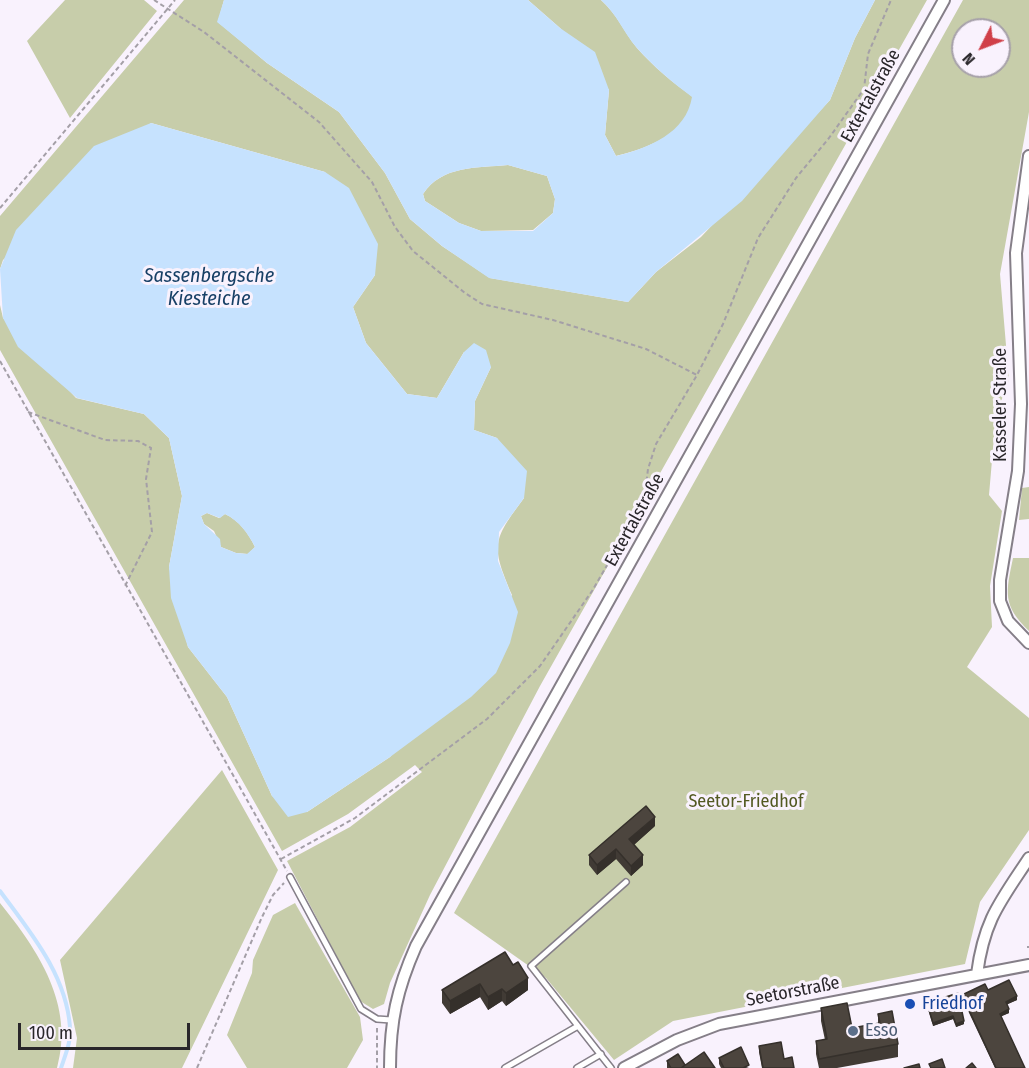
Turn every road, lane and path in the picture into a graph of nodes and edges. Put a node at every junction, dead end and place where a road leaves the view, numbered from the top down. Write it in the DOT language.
graph roads {
  1 [pos="154,0"];
  2 [pos="175,0"];
  3 [pos="891,0"];
  4 [pos="944,0"];
  5 [pos="167,10"];
  6 [pos="1029,156"];
  7 [pos="0,208"];
  8 [pos="0,362"];
  9 [pos="697,375"];
  10 [pos="28,412"];
  11 [pos="125,586"];
  12 [pos="1029,643"];
  13 [pos="1029,858"];
  14 [pos="281,859"];
  15 [pos="290,877"];
  16 [pos="626,882"];
  17 [pos="1029,965"];
  18 [pos="977,974"];
  19 [pos="377,1019"];
  20 [pos="391,1020"];
  21 [pos="578,1026"];
  22 [pos="601,1054"];
  23 [pos="197,1068"];
  24 [pos="377,1068"];
  25 [pos="390,1068"];
  26 [pos="505,1068"];
  27 [pos="577,1068"];
  28 [pos="611,1068"];
  29 [pos="624,1068"];
  1 -- 5 [label="path"];
  2 -- 5 [label="path"];
  3 -- 9 [label="path"];
  4 -- 20 [label="street, Extertalstraße"];
  5 -- 7 [label="path"];
  5 -- 9 [label="path"];
  6 -- 12 [label="street, Kasseler Straße"];
  8 -- 10 [label="path"];
  9 -- 14 [label="path"];
  10 -- 11 [label="path"];
  10 -- 11 [label="path"];
  11 -- 14 [label="path"];
  13 -- 18 [label="street"];
  14 -- 15 [label="path"];
  15 -- 19 [label="lane"];
  15 -- 23 [label="path"];
  16 -- 21 [label="lane"];
  17 -- 18 [label="street, Seetorstraße"];
  18 -- 29 [label="street, Seetorstraße"];
  19 -- 20 [label="lane"];
  19 -- 24 [label="path"];
  20 -- 25 [label="street, Extertalstraße"];
  21 -- 22 [label="lane"];
  21 -- 26 [label="lane"];
  22 -- 27 [label="lane"];
  22 -- 28 [label="lane"];
}
